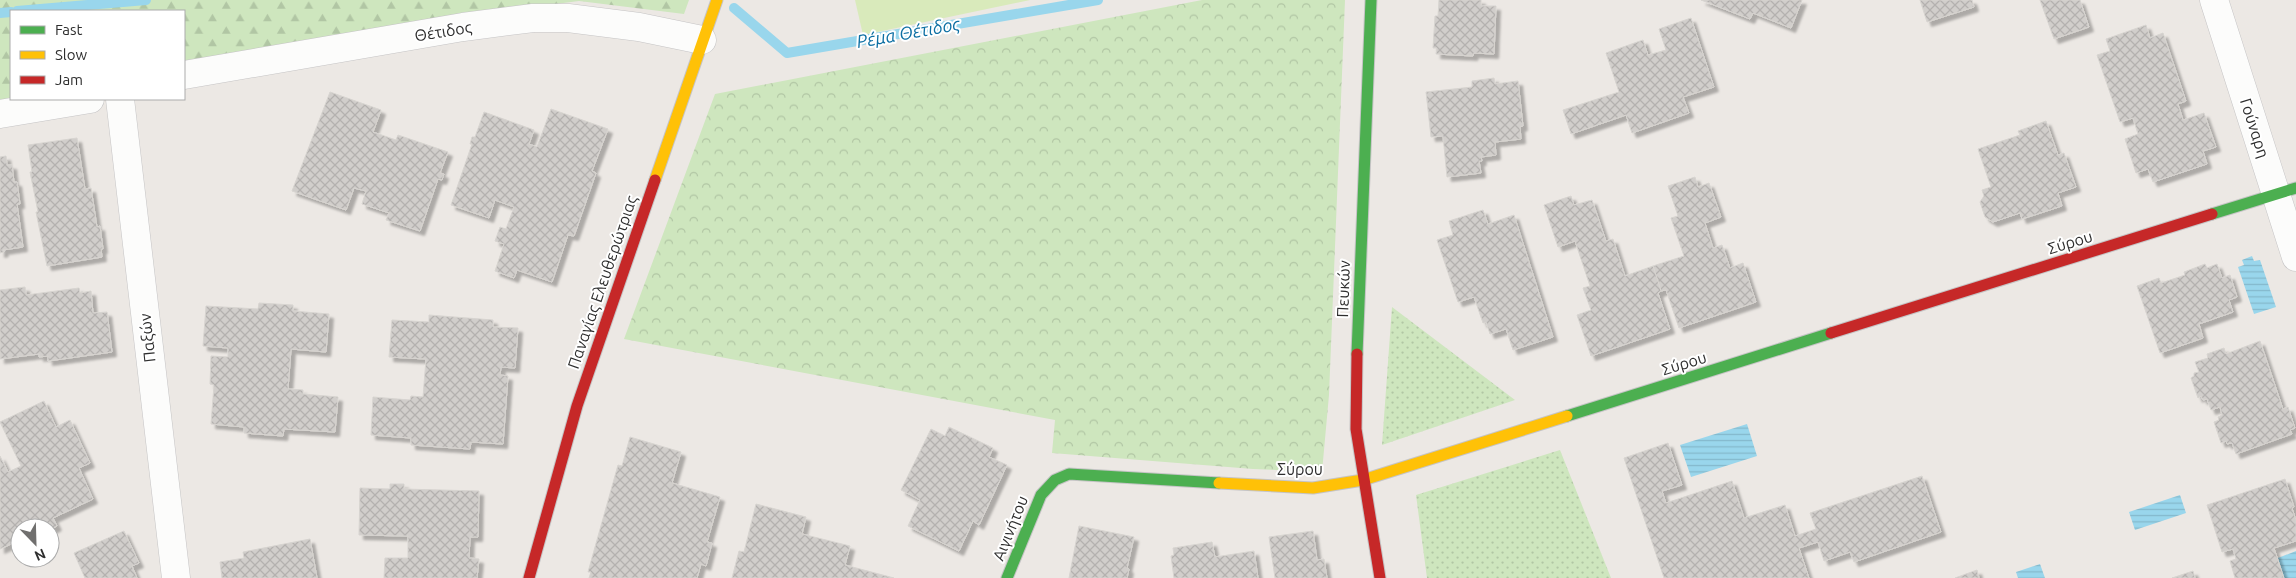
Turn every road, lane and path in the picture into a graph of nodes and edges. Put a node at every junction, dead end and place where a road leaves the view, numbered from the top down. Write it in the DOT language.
graph roads {
  1 [pos="717,0"];
  2 [pos="1371,0"];
  3 [pos="2214,0"];
  4 [pos="702,40"];
  5 [pos="185,74"];
  6 [pos="84,100"];
  7 [pos="120,100"];
  8 [pos="0,114"];
  9 [pos="2286,192"];
  10 [pos="2296,257"];
  11 [pos="1069,474"];
  12 [pos="1363,480"];
  13 [pos="176,578"];
  14 [pos="529,578"];
  15 [pos="1007,578"];
  16 [pos="1380,578"];
  1 -- 4 [label="street, Παναγίας Ελευθερώτριας"];
  2 -- 12 [label="street, Πευκών"];
  3 -- 9 [label="street, Γούναρη"];
  4 -- 5 [label="street, Θέτιδος"];
  4 -- 14 [label="street, Παναγίας Ελευθερώτριας"];
  6 -- 8 [label="street"];
  7 -- 13 [label="street, Παξών"];
  9 -- 10 [label="street, Γούναρη"];
  9 -- 12 [label="street, Σύρου"];
  11 -- 12 [label="street, Σύρου"];
  11 -- 15 [label="street, Αιγινήτου"];
  12 -- 16 [label="street, Πευκών"];
}
